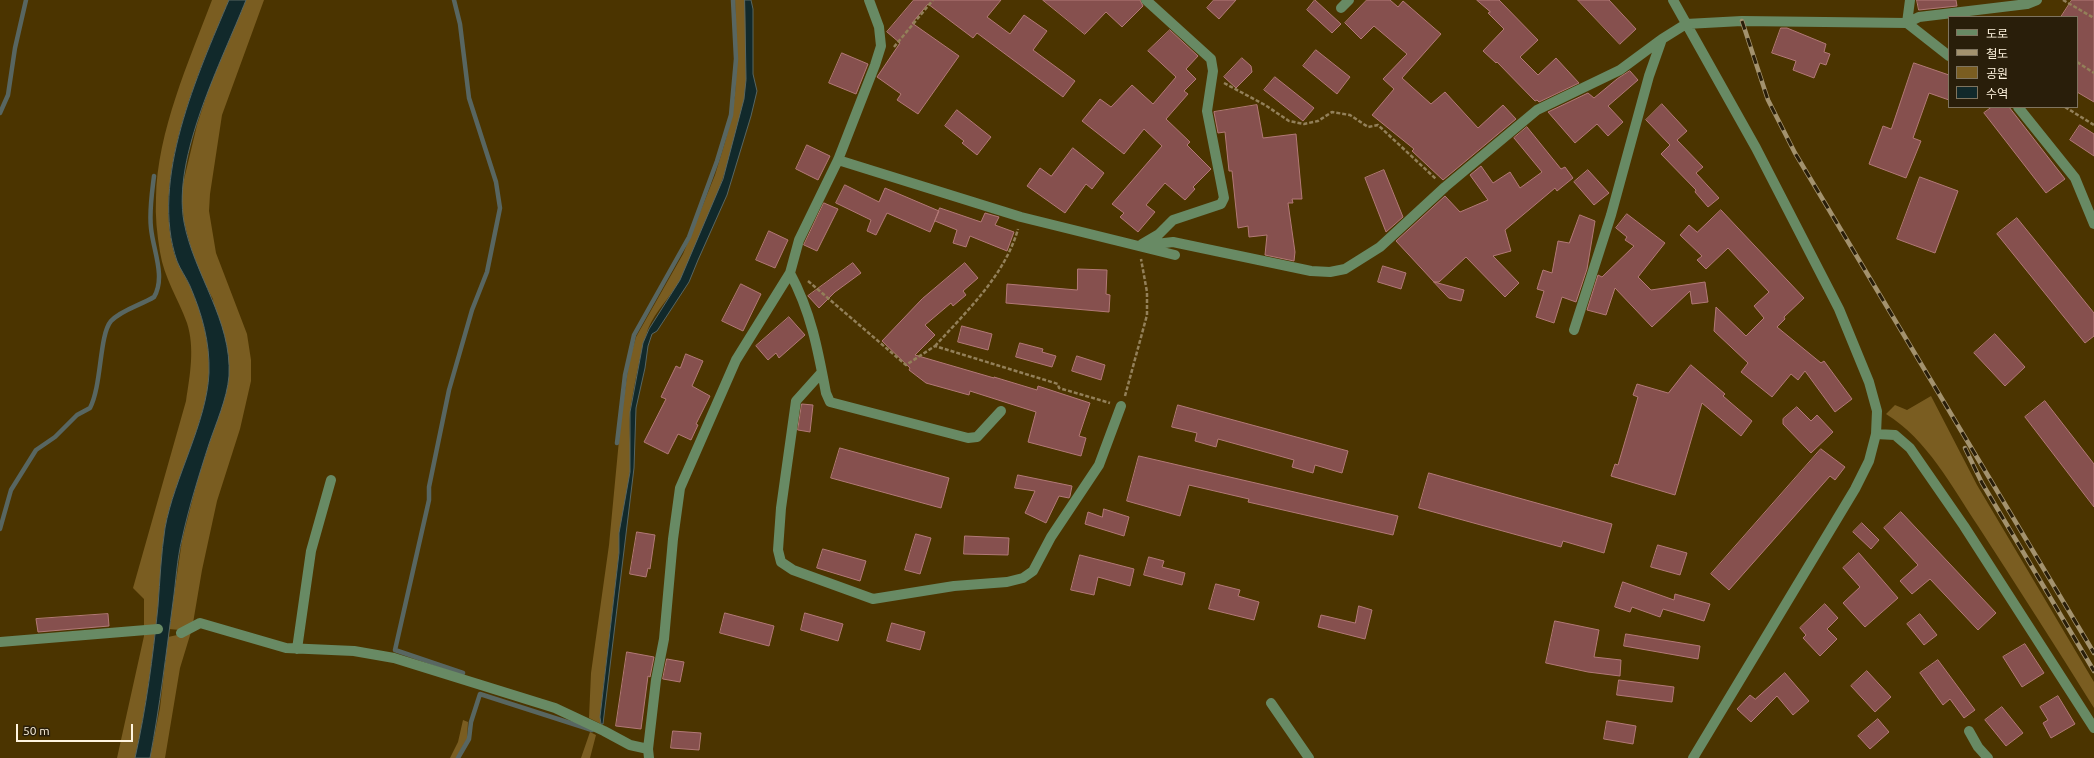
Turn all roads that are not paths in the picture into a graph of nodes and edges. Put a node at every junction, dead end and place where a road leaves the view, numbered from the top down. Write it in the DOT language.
graph roads {
  1 [pos="869,0"];
  2 [pos="1146,0"];
  3 [pos="1349,0"];
  4 [pos="1673,0"];
  5 [pos="1910,0"];
  6 [pos="2037,0"];
  7 [pos="2027,2"];
  8 [pos="1342,8"];
  9 [pos="1907,23"];
  10 [pos="1686,24"];
  11 [pos="1662,39"];
  12 [pos="1948,55"];
  13 [pos="2019,108"];
  14 [pos="838,160"];
  15 [pos="2094,224"];
  16 [pos="1139,246"];
  17 [pos="1175,255"];
  18 [pos="790,273"];
  19 [pos="1574,330"];
  20 [pos="822,372"];
  21 [pos="1121,406"];
  22 [pos="1001,411"];
  23 [pos="1876,434"];
  24 [pos="331,480"];
  25 [pos="158,629"];
  26 [pos="181,633"];
  27 [pos="0,642"];
  28 [pos="297,649"];
  29 [pos="1271,703"];
  30 [pos="2094,728"];
  31 [pos="1969,732"];
  32 [pos="648,753"];
  33 [pos="1309,758"];
  34 [pos="1693,758"];
  35 [pos="1988,758"];
  1 -- 14 [label="street"];
  2 -- 16 [label="street"];
  3 -- 8 [label="street"];
  4 -- 10 [label="street"];
  5 -- 9 [label="street"];
  6 -- 7 [label="street"];
  7 -- 9 [label="street"];
  9 -- 10 [label="street"];
  9 -- 12 [label="street"];
  10 -- 11 [label="street"];
  10 -- 23 [label="street"];
  11 -- 16 [label="street"];
  11 -- 19 [label="street"];
  13 -- 15 [label="street"];
  14 -- 16 [label="street"];
  14 -- 18 [label="street"];
  16 -- 17 [label="street"];
  18 -- 20 [label="street"];
  18 -- 32 [label="street"];
  20 -- 21 [label="street"];
  20 -- 22 [label="street"];
  23 -- 30 [label="street"];
  23 -- 34 [label="street"];
  24 -- 28 [label="street"];
  25 -- 27 [label="street"];
  26 -- 28 [label="street"];
  28 -- 32 [label="street"];
  29 -- 33 [label="street"];
  31 -- 35 [label="street"];
}
